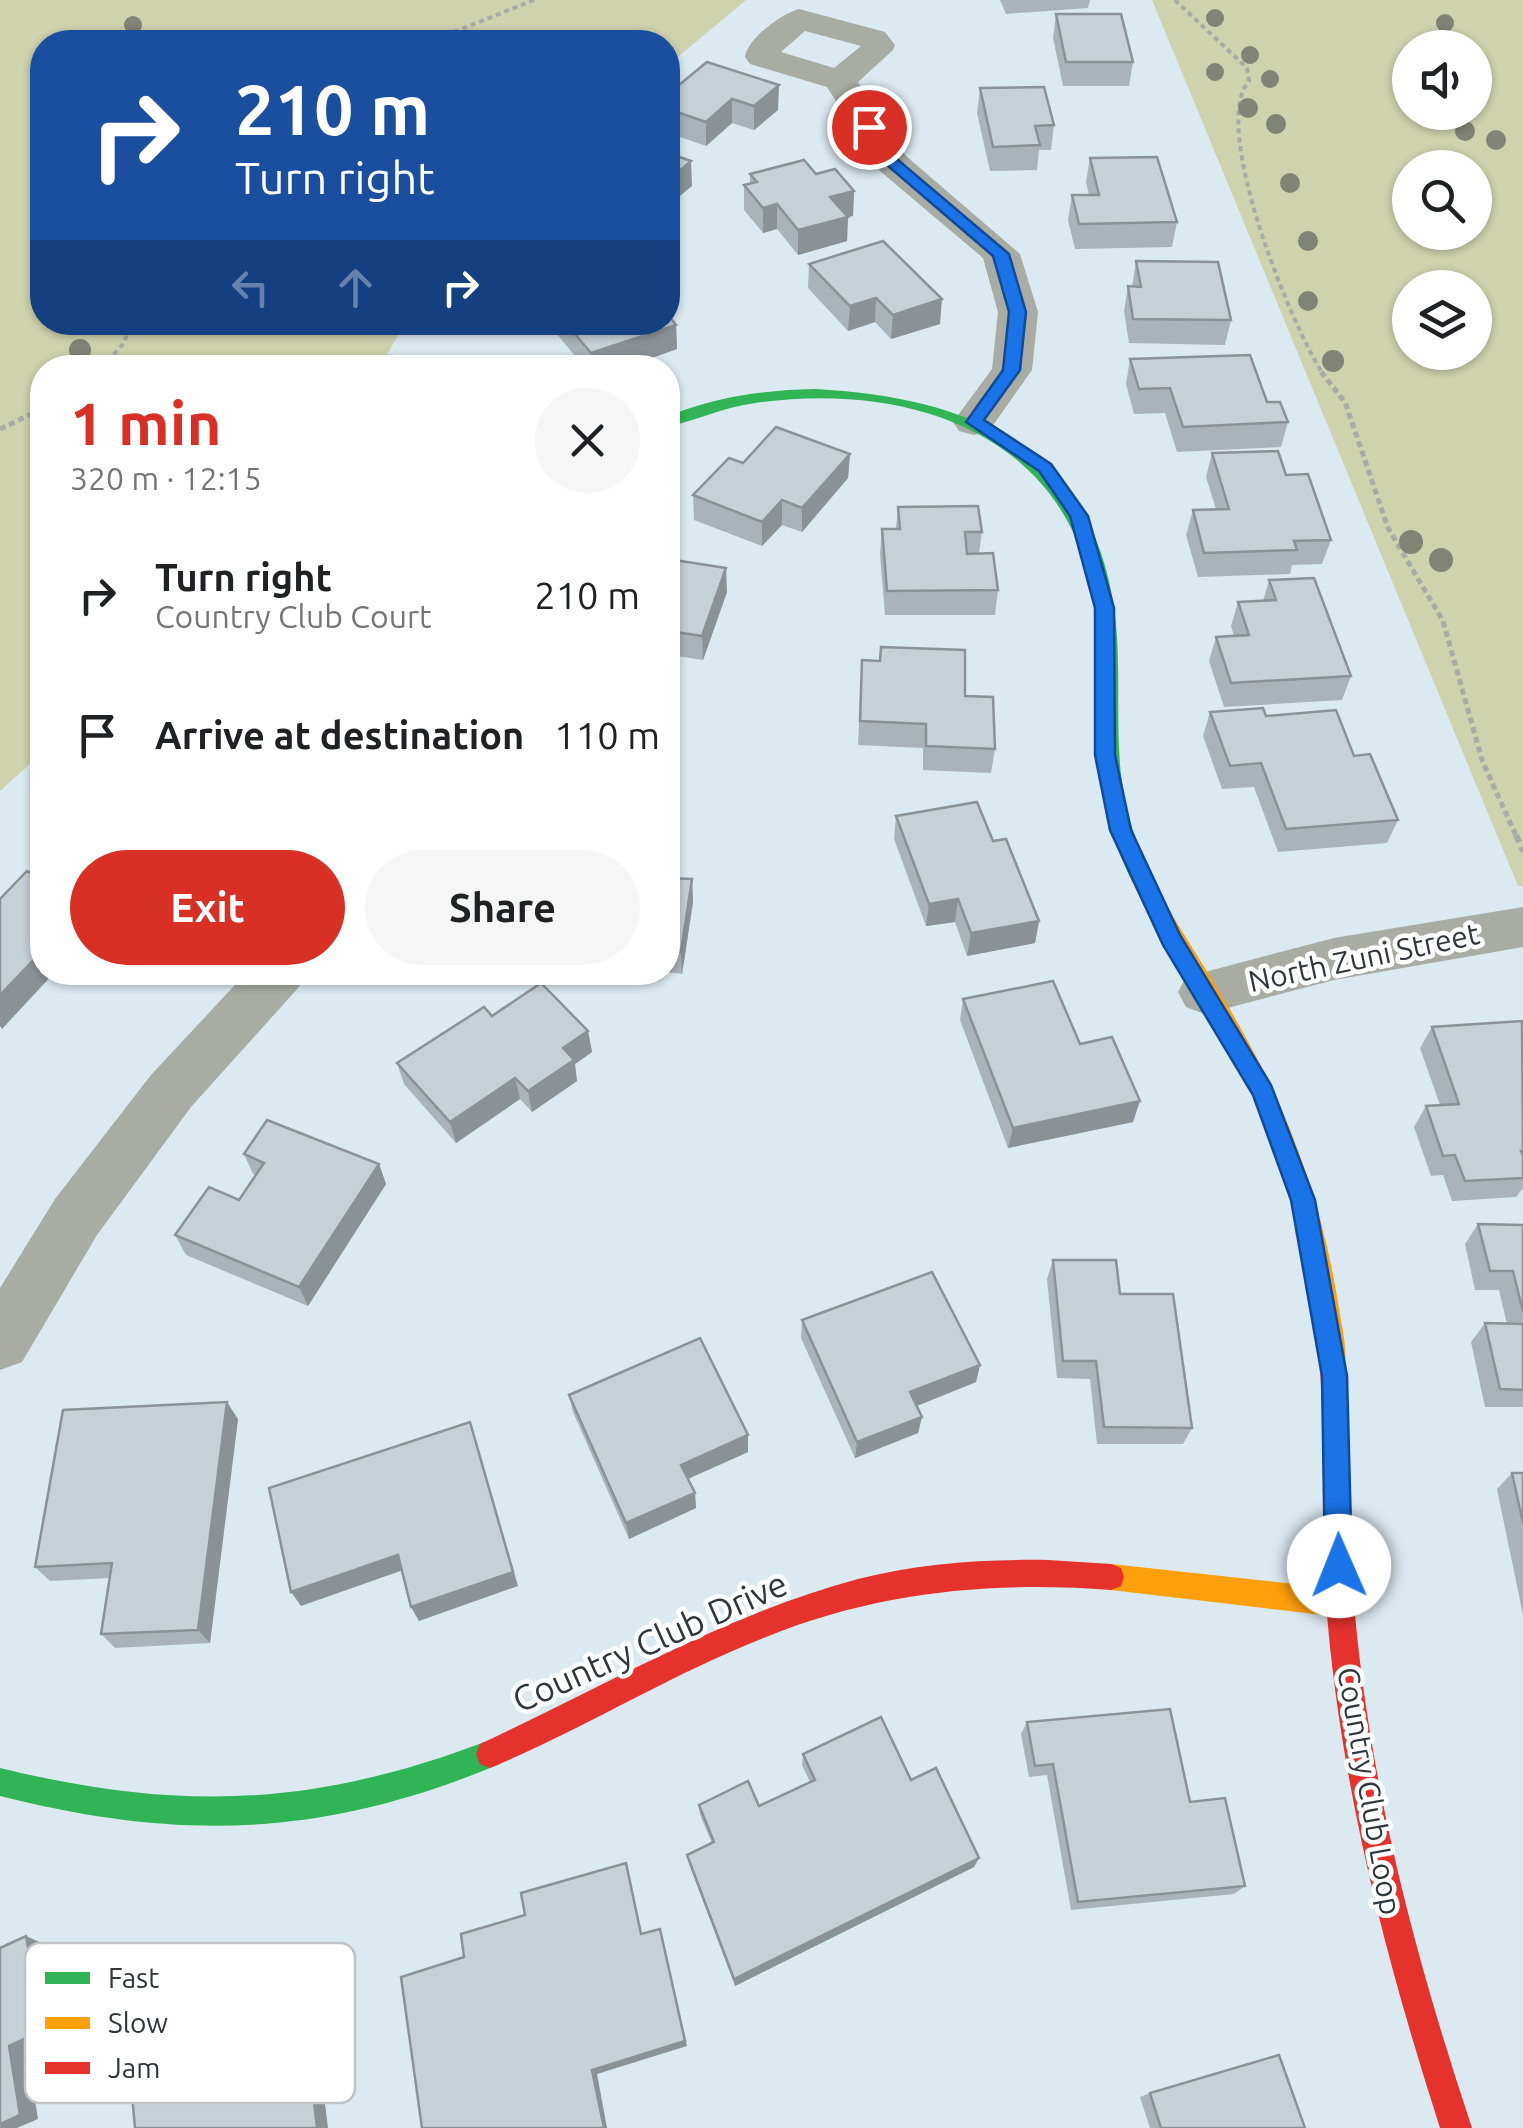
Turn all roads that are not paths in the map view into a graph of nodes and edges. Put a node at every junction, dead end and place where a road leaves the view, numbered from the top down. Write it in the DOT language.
graph roads {
  1 [pos="840,80"];
  2 [pos="680,415"];
  3 [pos="974,422"];
  4 [pos="1523,927"];
  5 [pos="268,985"];
  6 [pos="1206,992"];
  7 [pos="0,1342"];
  8 [pos="1340,1604"];
  9 [pos="0,1782"];
  10 [pos="1456,2128"];
  1 -- 3 [label="street"];
  2 -- 3 [label="street, Country Club Loop"];
  3 -- 6 [label="street, Country Club Loop"];
  4 -- 6 [label="street, North Zuni Street"];
  5 -- 7 [label="street"];
  6 -- 8 [label="street, Country Club Loop"];
  8 -- 9 [label="street, Country Club Drive"];
  8 -- 10 [label="street, Country Club Loop"];
}
